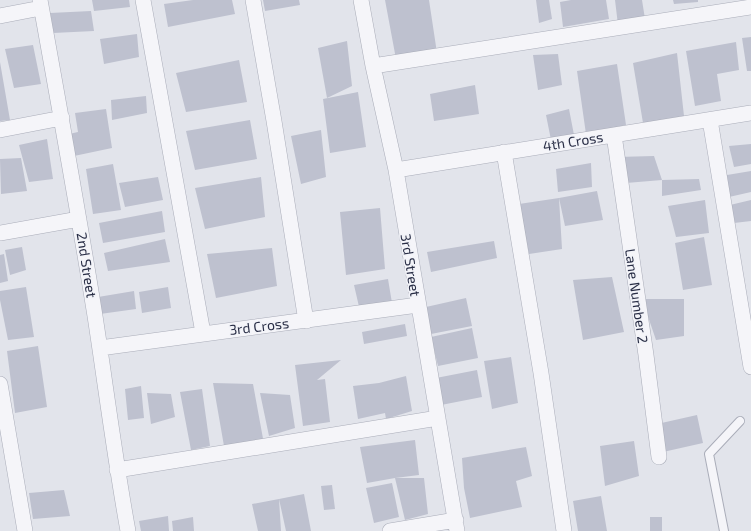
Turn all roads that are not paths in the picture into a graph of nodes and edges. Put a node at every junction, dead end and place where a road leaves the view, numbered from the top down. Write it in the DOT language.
graph roads {
  1 [pos="143,0"];
  2 [pos="253,0"];
  3 [pos="361,0"];
  4 [pos="41,4"];
  5 [pos="751,7"];
  6 [pos="0,16"];
  7 [pos="373,66"];
  8 [pos="751,113"];
  9 [pos="62,118"];
  10 [pos="710,120"];
  11 [pos="0,130"];
  12 [pos="614,135"];
  13 [pos="504,152"];
  14 [pos="396,170"];
  15 [pos="80,219"];
  16 [pos="0,233"];
  17 [pos="418,305"];
  18 [pos="306,321"];
  19 [pos="203,333"];
  20 [pos="100,348"];
  21 [pos="751,367"];
  22 [pos="0,384"];
  23 [pos="438,418"];
  24 [pos="740,421"];
  25 [pos="659,457"];
  26 [pos="117,470"];
  27 [pos="456,526"];
  28 [pos="25,531"];
  29 [pos="128,531"];
  30 [pos="390,531"];
  31 [pos="564,531"];
  32 [pos="724,531"];
  1 -- 19 [label="street"];
  2 -- 18 [label="street"];
  3 -- 7 [label="street, 3rd Street"];
  4 -- 6 [label="street"];
  4 -- 9 [label="street, 2nd Street"];
  5 -- 7 [label="street"];
  7 -- 14 [label="street, 3rd Street"];
  8 -- 10 [label="street, 4th Cross"];
  9 -- 11 [label="street"];
  9 -- 15 [label="street, 2nd Street"];
  10 -- 12 [label="street, 4th Cross"];
  10 -- 21 [label="street"];
  12 -- 13 [label="street, 4th Cross"];
  12 -- 25 [label="street, Lane Number 2"];
  13 -- 14 [label="street, 4th Cross"];
  13 -- 31 [label="street"];
  14 -- 17 [label="street, 3rd Street"];
  15 -- 16 [label="street"];
  15 -- 20 [label="street, 2nd Street"];
  17 -- 18 [label="street, 3rd Cross"];
  17 -- 23 [label="street, 3rd Street"];
  18 -- 19 [label="street, 3rd Cross"];
  19 -- 20 [label="street, 3rd Cross"];
  20 -- 26 [label="street, 2nd Street"];
  22 -- 28 [label="street"];
  23 -- 26 [label="street"];
  23 -- 27 [label="street, 3rd Street"];
  24 -- 32 [label="lane"];
  26 -- 29 [label="street, 2nd Street"];
  27 -- 30 [label="street"];
}
